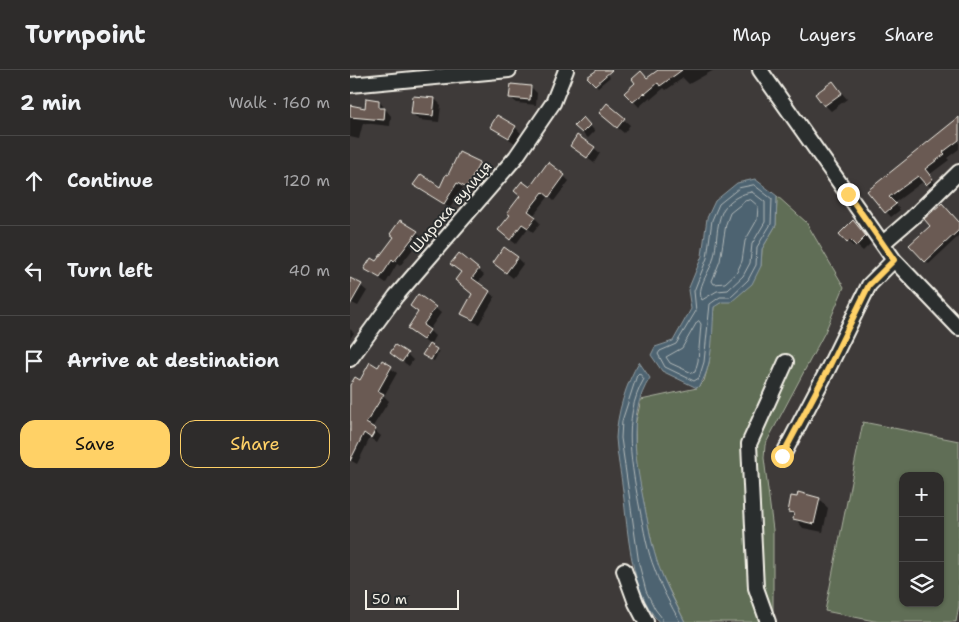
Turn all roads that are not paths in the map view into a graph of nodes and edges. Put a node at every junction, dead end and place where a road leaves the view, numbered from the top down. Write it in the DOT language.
graph roads {
  1 [pos="508,70"];
  2 [pos="566,70"];
  3 [pos="760,70"];
  4 [pos="350,85"];
  5 [pos="959,172"];
  6 [pos="883,243"];
  7 [pos="894,260"];
  8 [pos="959,328"];
  9 [pos="350,359"];
  10 [pos="786,362"];
  11 [pos="782,456"];
  12 [pos="624,570"];
  13 [pos="646,622"];
  14 [pos="768,622"];
  1 -- 4 [label="street"];
  2 -- 9 [label="street, Широка вулиця"];
  3 -- 6 [label="street"];
  5 -- 6 [label="street"];
  6 -- 7 [label="street"];
  7 -- 8 [label="street"];
  7 -- 11 [label="street"];
  10 -- 14 [label="street"];
  12 -- 13 [label="street"];
}
